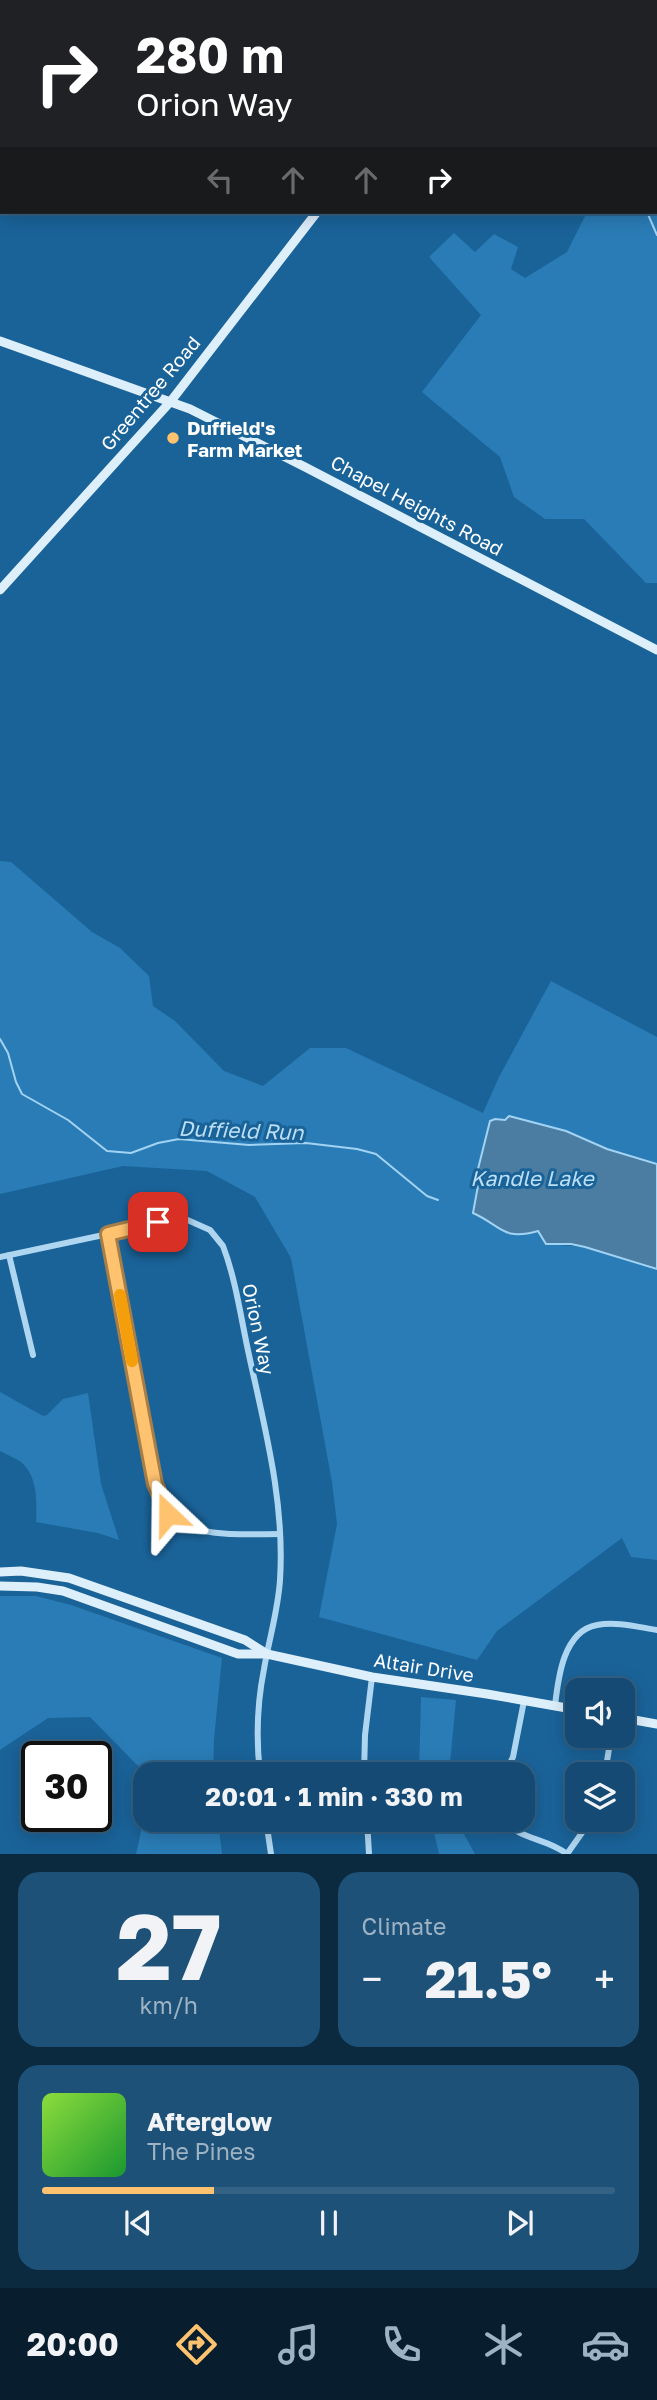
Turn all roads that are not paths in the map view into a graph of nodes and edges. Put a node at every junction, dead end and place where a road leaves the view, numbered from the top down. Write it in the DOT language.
graph roads {
  1 [pos="315,214"];
  2 [pos="0,341"];
  3 [pos="171,401"];
  4 [pos="0,590"];
  5 [pos="657,650"];
  6 [pos="108,1234"];
  7 [pos="9,1255"];
  8 [pos="0,1257"];
  9 [pos="33,1355"];
  10 [pos="280,1534"];
  11 [pos="0,1572"];
  12 [pos="0,1586"];
  13 [pos="657,1630"];
  14 [pos="267,1654"];
  15 [pos="372,1677"];
  16 [pos="524,1701"];
  17 [pos="555,1706"];
  18 [pos="565,1708"];
  19 [pos="635,1720"];
  20 [pos="657,1724"];
  21 [pos="259,1762"];
  22 [pos="364,1762"];
  23 [pos="511,1762"];
  24 [pos="268,1832"];
  25 [pos="367,1832"];
  26 [pos="517,1832"];
  27 [pos="582,1832"];
  28 [pos="271,1854"];
  29 [pos="369,1854"];
  30 [pos="567,1854"];
  1 -- 3 [label="street, Greentree Road"];
  2 -- 3 [label="street, Chapel Heights Road"];
  3 -- 4 [label="street, Greentree Road"];
  3 -- 5 [label="street, Chapel Heights Road"];
  6 -- 7 [label="street, Orion Way"];
  6 -- 10 [label="street"];
  6 -- 10 [label="street, Orion Way"];
  7 -- 8 [label="street, Orion Way"];
  7 -- 9 [label="street"];
  10 -- 14 [label="street, Orion Way"];
  11 -- 14 [label="street, Altair Drive"];
  12 -- 14 [label="street, Altair Drive"];
  13 -- 17 [label="street"];
  14 -- 15 [label="street, Altair Drive"];
  14 -- 21 [label="street, Orion Way"];
  15 -- 16 [label="street, Altair Drive"];
  15 -- 22 [label="street"];
  16 -- 17 [label="street, Altair Drive"];
  16 -- 23 [label="street"];
  17 -- 18 [label="street, Altair Drive"];
  19 -- 20 [label="street"];
  24 -- 28 [label="street"];
  25 -- 29 [label="street"];
  26 -- 30 [label="street"];
  27 -- 30 [label="street"];
}
